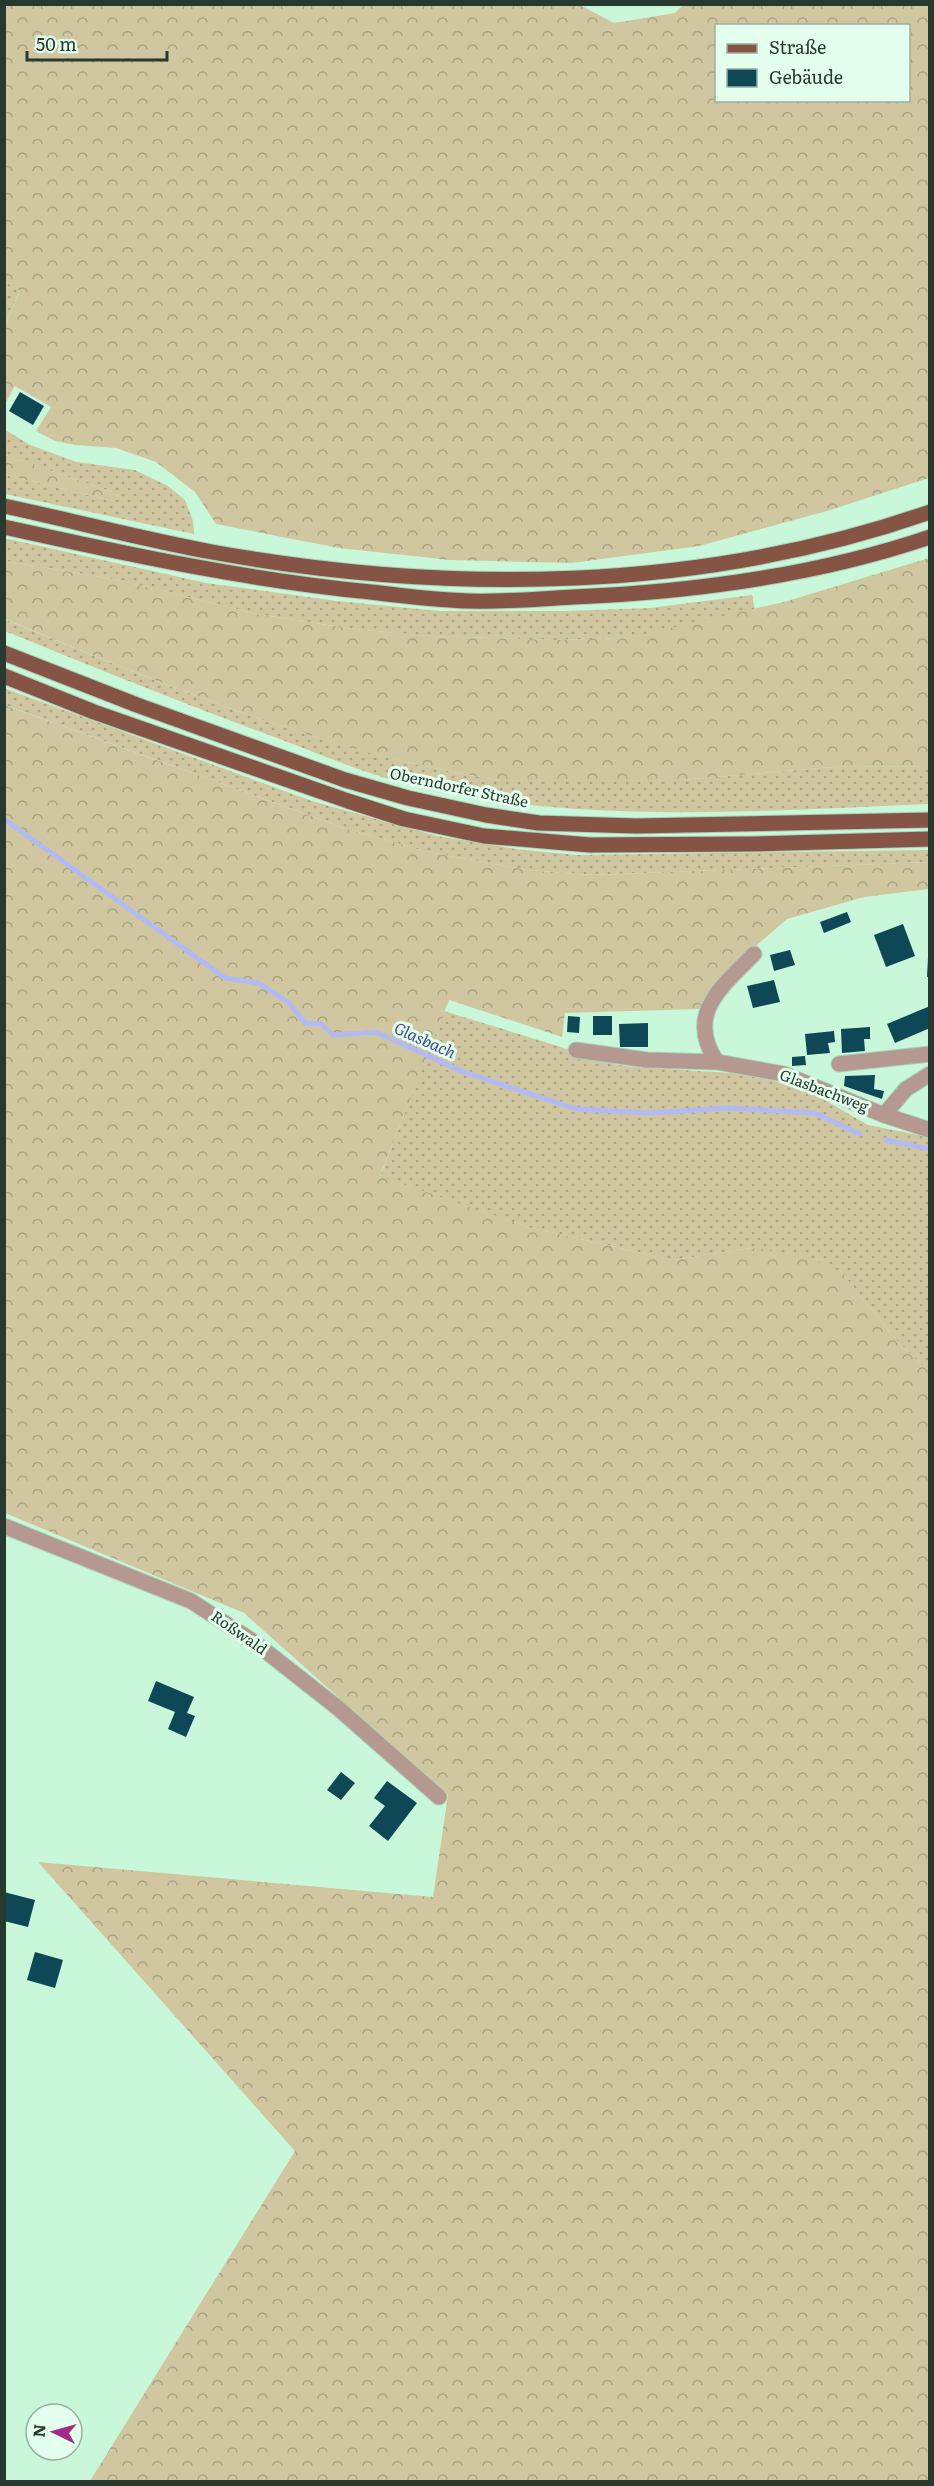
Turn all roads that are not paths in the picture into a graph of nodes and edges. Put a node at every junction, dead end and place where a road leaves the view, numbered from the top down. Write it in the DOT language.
graph roads {
  1 [pos="4,506"];
  2 [pos="930,512"];
  3 [pos="4,527"];
  4 [pos="930,537"];
  5 [pos="4,653"];
  6 [pos="4,676"];
  7 [pos="930,820"];
  8 [pos="930,839"];
  9 [pos="754,954"];
  10 [pos="576,1050"];
  11 [pos="930,1054"];
  12 [pos="717,1062"];
  13 [pos="838,1064"];
  14 [pos="930,1074"];
  15 [pos="884,1115"];
  16 [pos="930,1130"];
  17 [pos="4,1526"];
  18 [pos="439,1797"];
  1 -- 2 [label="main road"];
  3 -- 4 [label="main road"];
  5 -- 7 [label="main road, Oberndorfer Straße"];
  6 -- 8 [label="main road"];
  9 -- 12 [label="street"];
  10 -- 12 [label="street, Glasbachweg"];
  11 -- 13 [label="street"];
  12 -- 15 [label="street, Glasbachweg"];
  14 -- 15 [label="street"];
  15 -- 16 [label="street, Glasbachweg"];
  17 -- 18 [label="street, Roßwald"];
}
